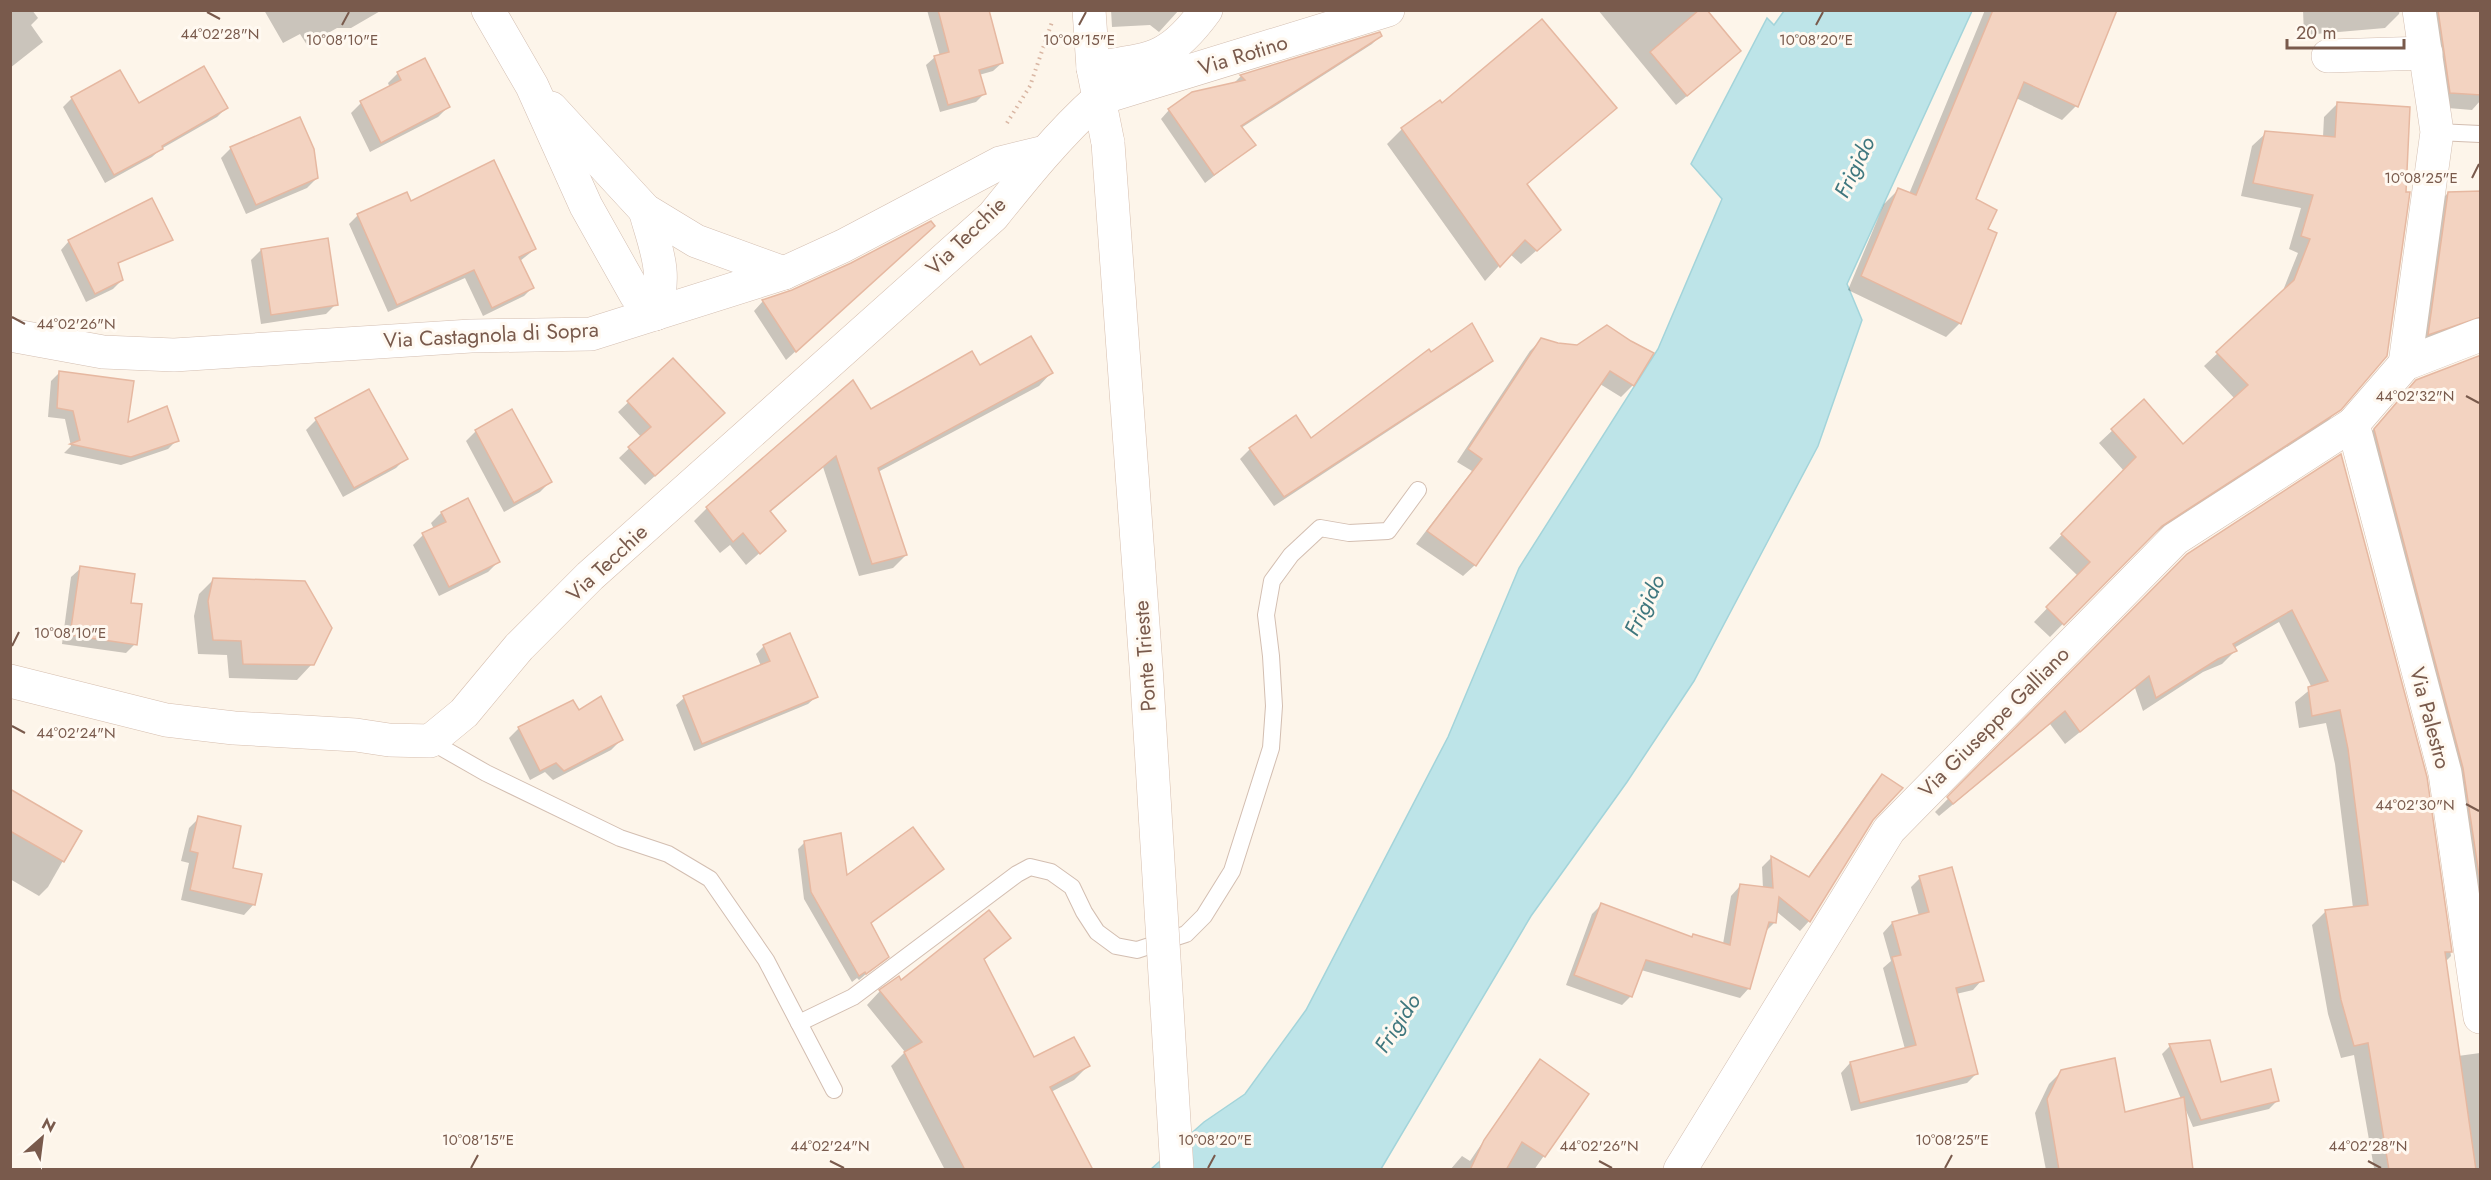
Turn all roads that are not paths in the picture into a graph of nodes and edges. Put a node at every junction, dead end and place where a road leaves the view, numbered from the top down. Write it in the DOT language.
graph roads {
  1 [pos="488,10"];
  2 [pos="1206,10"];
  3 [pos="1388,10"];
  4 [pos="2419,10"];
  5 [pos="1089,15"];
  6 [pos="2426,53"];
  7 [pos="2328,56"];
  8 [pos="1095,84"];
  9 [pos="532,86"];
  10 [pos="2437,132"];
  11 [pos="2481,134"];
  12 [pos="1045,152"];
  13 [pos="645,210"];
  14 [pos="784,273"];
  15 [pos="655,314"];
  16 [pos="10,335"];
  17 [pos="2481,335"];
  18 [pos="2405,364"];
  19 [pos="2353,424"];
  20 [pos="1418,490"];
  21 [pos="10,681"];
  22 [pos="430,741"];
  23 [pos="2480,1006"];
  24 [pos="799,1023"];
  25 [pos="834,1090"];
  26 [pos="1177,1170"];
  27 [pos="1680,1170"];
  1 -- 9 [label="street"];
  2 -- 8 [label="street"];
  3 -- 8 [label="street, Via Rotino"];
  4 -- 6 [label="street"];
  5 -- 8 [label="street, Ponte Trieste"];
  6 -- 7 [label="street"];
  6 -- 10 [label="street"];
  8 -- 12 [label="street, Via Tecchie"];
  8 -- 26 [label="street, Ponte Trieste, bridge"];
  9 -- 13 [label="street"];
  9 -- 15 [label="street"];
  10 -- 11 [label="lane"];
  10 -- 18 [label="street"];
  12 -- 14 [label="street, Via Castagnola di Sopra"];
  12 -- 22 [label="street, Via Tecchie"];
  13 -- 14 [label="street"];
  13 -- 15 [label="street"];
  14 -- 15 [label="street, Via Castagnola di Sopra"];
  15 -- 16 [label="street, Via Castagnola di Sopra"];
  17 -- 18 [label="street"];
  18 -- 19 [label="street, Via Giuseppe Galliano"];
  19 -- 23 [label="street, Via Palestro"];
  19 -- 27 [label="street, Via Giuseppe Galliano"];
  20 -- 24 [label="lane"];
  21 -- 22 [label="street"];
  22 -- 24 [label="lane"];
  24 -- 25 [label="lane"];
}
